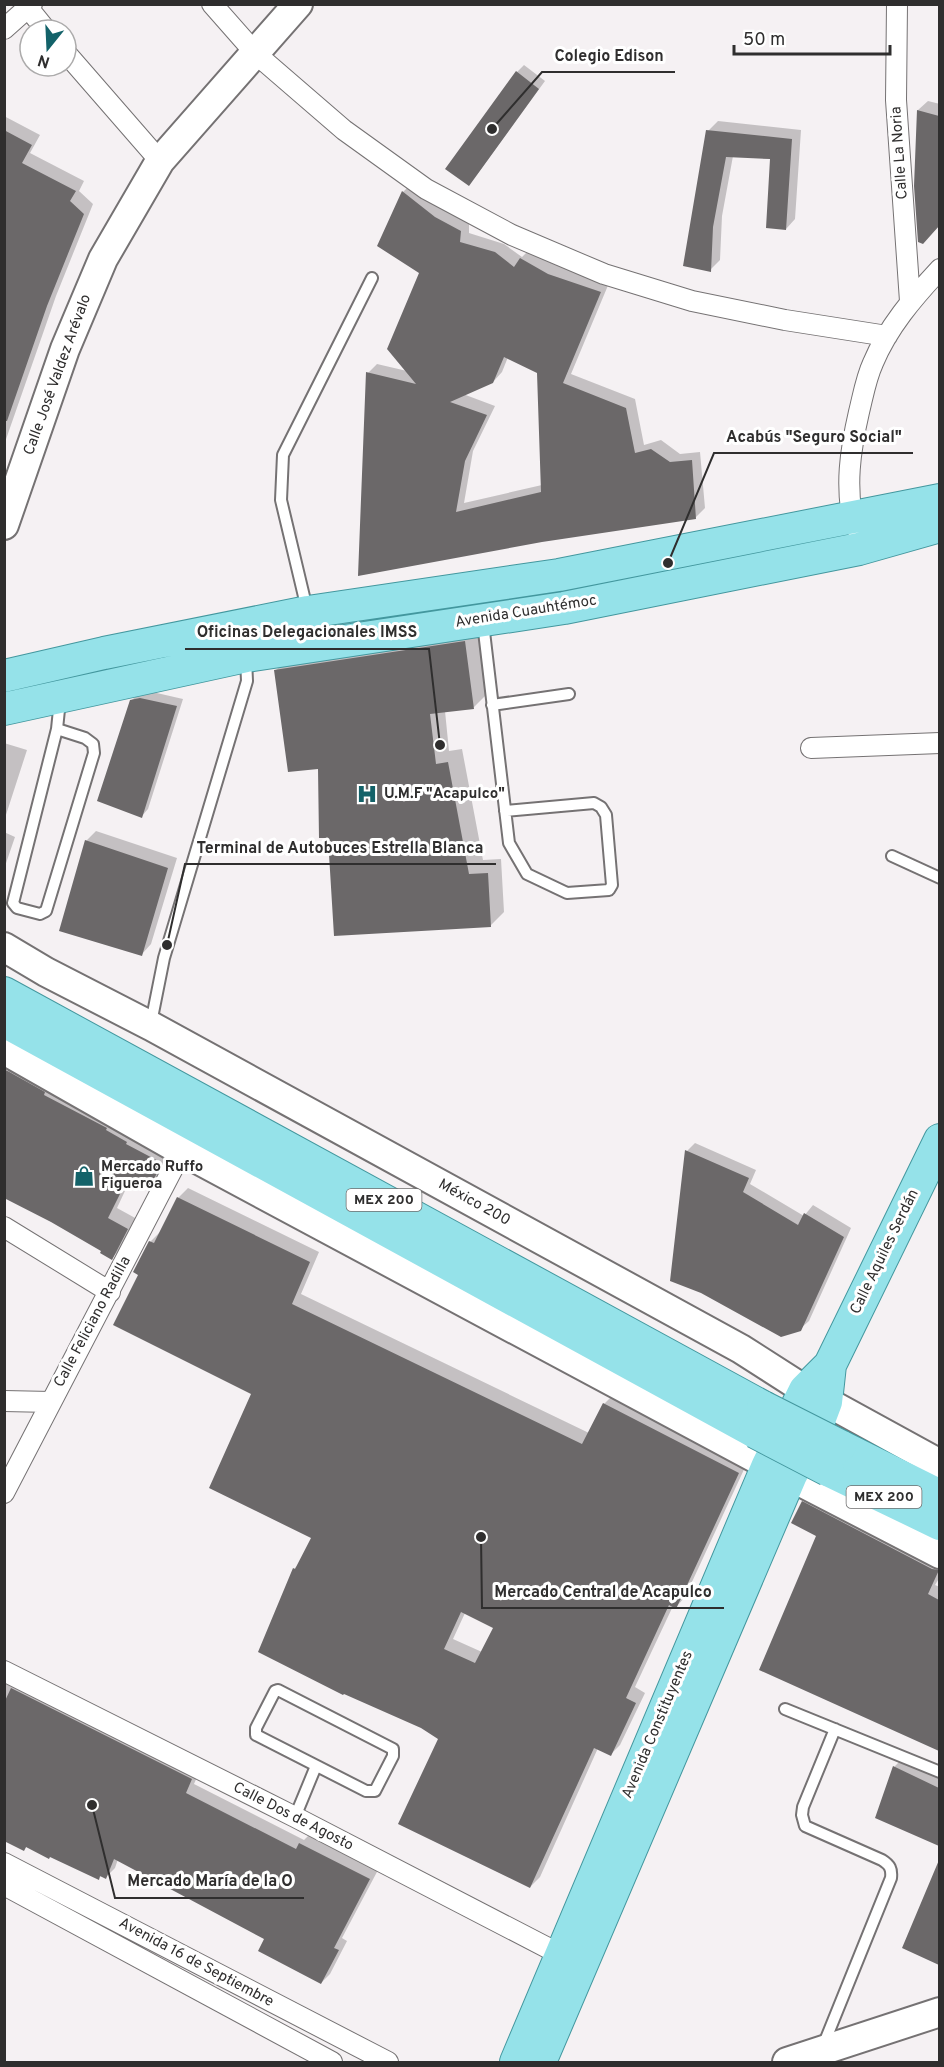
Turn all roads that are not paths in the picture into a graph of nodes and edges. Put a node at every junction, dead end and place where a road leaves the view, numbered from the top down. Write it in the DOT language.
graph roads {
  1 [pos="212,4"];
  2 [pos="298,4"];
  3 [pos="897,4"];
  4 [pos="28,6"];
  5 [pos="4,29"];
  6 [pos="256,54"];
  7 [pos="78,67"];
  8 [pos="160,161"];
  9 [pos="939,269"];
  10 [pos="372,278"];
  11 [pos="910,301"];
  12 [pos="887,336"];
  13 [pos="939,500"];
  14 [pos="852,518"];
  15 [pos="4,525"];
  16 [pos="939,526"];
  17 [pos="860,549"];
  18 [pos="308,612"];
  19 [pos="482,620"];
  20 [pos="246,656"];
  21 [pos="4,676"];
  22 [pos="568,694"];
  23 [pos="60,697"];
  24 [pos="492,705"];
  25 [pos="4,709"];
  26 [pos="57,729"];
  27 [pos="939,743"];
  28 [pos="811,748"];
  29 [pos="505,811"];
  30 [pos="892,856"];
  31 [pos="939,878"];
  32 [pos="4,947"];
  33 [pos="4,993"];
  34 [pos="4,1021"];
  35 [pos="151,1026"];
  36 [pos="4,1050"];
  37 [pos="182,1151"];
  38 [pos="938,1152"];
  39 [pos="4,1227"];
  40 [pos="110,1292"];
  41 [pos="816,1396"];
  42 [pos="4,1401"];
  43 [pos="51,1402"];
  44 [pos="759,1419"];
  45 [pos="834,1458"];
  46 [pos="939,1464"];
  47 [pos="780,1470"];
  48 [pos="4,1493"];
  49 [pos="939,1496"];
  50 [pos="939,1524"];
  51 [pos="939,1554"];
  52 [pos="4,1671"];
  53 [pos="785,1709"];
  54 [pos="836,1730"];
  55 [pos="316,1766"];
  56 [pos="939,1772"];
  57 [pos="296,1817"];
  58 [pos="4,1863"];
  59 [pos="4,1885"];
  60 [pos="100,1912"];
  61 [pos="90,1931"];
  62 [pos="571,1960"];
  63 [pos="939,2012"];
  64 [pos="820,2052"];
  65 [pos="332,2062"];
  66 [pos="388,2062"];
  67 [pos="516,2062"];
  68 [pos="540,2062"];
  69 [pos="787,2062"];
  1 -- 6 [label="street"];
  2 -- 6 [label="street, Calle José Valdez Arévalo"];
  3 -- 11 [label="street, Calle La Noria"];
  4 -- 5 [label="street"];
  6 -- 8 [label="street, Calle José Valdez Arévalo"];
  6 -- 12 [label="street"];
  7 -- 8 [label="street"];
  8 -- 15 [label="street, Calle José Valdez Arévalo"];
  9 -- 11 [label="street"];
  10 -- 18 [label="lane"];
  11 -- 12 [label="street"];
  12 -- 14 [label="street"];
  13 -- 14 [label="main road, Avenida Cuauhtémoc"];
  14 -- 17 [label="street"];
  14 -- 18 [label="main road, Avenida Cuauhtémoc"];
  16 -- 17 [label="main road, Avenida Cuauhtémoc"];
  17 -- 19 [label="main road, Avenida Cuauhtémoc"];
  18 -- 21 [label="main road, Avenida Cuauhtémoc"];
  19 -- 20 [label="main road, Avenida Cuauhtémoc"];
  19 -- 24 [label="lane"];
  20 -- 23 [label="main road, Avenida Cuauhtémoc"];
  20 -- 35 [label="lane"];
  22 -- 24 [label="lane"];
  23 -- 25 [label="main road, Avenida Cuauhtémoc"];
  23 -- 26 [label="lane"];
  24 -- 29 [label="lane"];
  26 -- 26 [label="lane"];
  27 -- 28 [label="street"];
  29 -- 29 [label="lane"];
  30 -- 31 [label="lane"];
  32 -- 35 [label="street, México 200"];
  33 -- 44 [label="main road, MEX 200"];
  34 -- 44 [label="main road, MEX 200"];
  35 -- 41 [label="street, México 200"];
  36 -- 37 [label="street"];
  37 -- 40 [label="street, Calle Feliciano Radilla"];
  37 -- 47 [label="street"];
  38 -- 41 [label="main road, Calle Aquiles Serdán"];
  39 -- 40 [label="street"];
  40 -- 43 [label="street, Calle Feliciano Radilla"];
  41 -- 46 [label="street, México 200"];
  41 -- 47 [label="main road, Avenida Constituyentes"];
  42 -- 43 [label="street"];
  43 -- 48 [label="street, Calle Feliciano Radilla"];
  44 -- 45 [label="main road, MEX 200, bridge"];
  45 -- 49 [label="main road, MEX 200"];
  45 -- 50 [label="main road, MEX 200"];
  47 -- 51 [label="street"];
  47 -- 62 [label="main road, Avenida Constituyentes"];
  52 -- 57 [label="street, Calle Dos de Agosto"];
  53 -- 54 [label="lane"];
  54 -- 56 [label="lane"];
  54 -- 64 [label="lane"];
  55 -- 55 [label="lane"];
  55 -- 57 [label="lane"];
  57 -- 62 [label="street, Calle Dos de Agosto"];
  58 -- 60 [label="street, Avenida 16 de Septiembre"];
  59 -- 61 [label="street, Avenida 16 de Septiembre"];
  60 -- 61 [label="street"];
  60 -- 66 [label="street, Avenida 16 de Septiembre"];
  61 -- 65 [label="street, Avenida 16 de Septiembre"];
  62 -- 67 [label="main road, Avenida Constituyentes"];
  62 -- 68 [label="main road, Avenida Constituyentes"];
  63 -- 64 [label="street"];
  64 -- 69 [label="street"];
}
